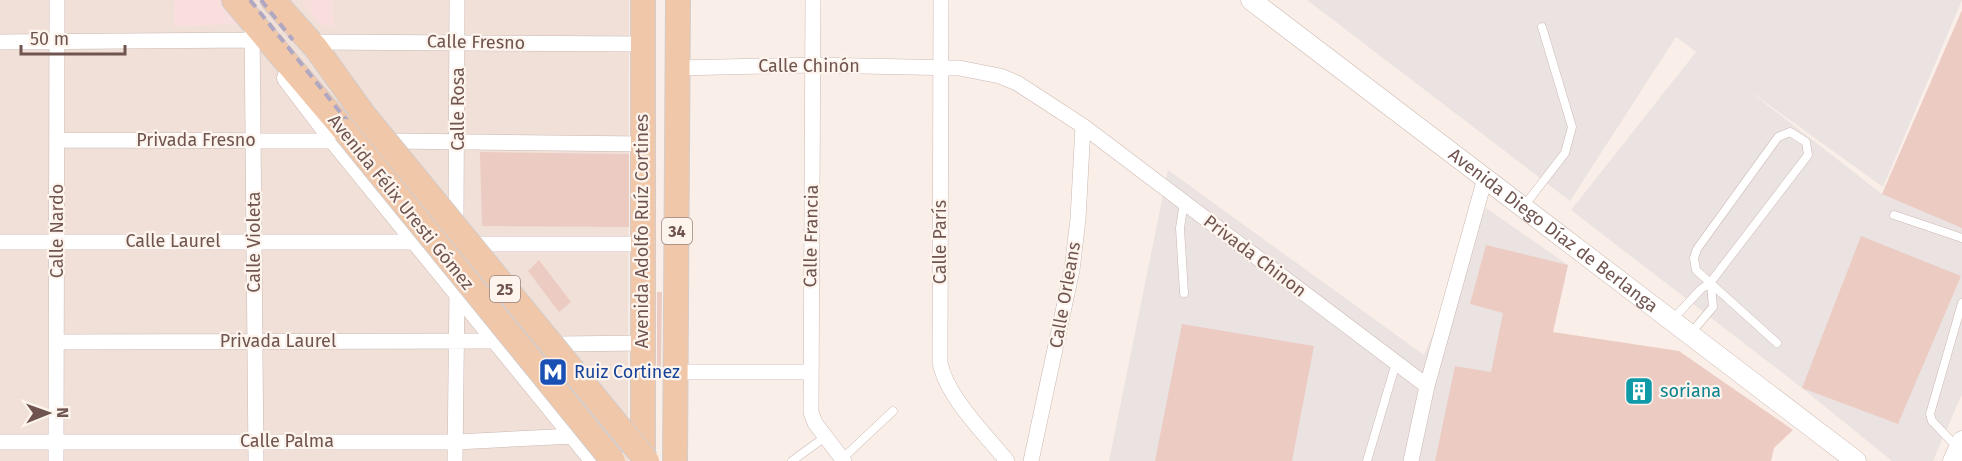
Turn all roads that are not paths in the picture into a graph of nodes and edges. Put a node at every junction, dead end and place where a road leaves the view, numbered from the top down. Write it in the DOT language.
graph roads {
  1 [pos="57,0"];
  2 [pos="234,0"];
  3 [pos="273,0"];
  4 [pos="457,0"];
  5 [pos="643,0"];
  6 [pos="678,0"];
  7 [pos="813,0"];
  8 [pos="940,0"];
  9 [pos="1251,0"];
  10 [pos="668,23"];
  11 [pos="1542,27"];
  12 [pos="252,31"];
  13 [pos="57,41"];
  14 [pos="0,42"];
  15 [pos="457,42"];
  16 [pos="643,44"];
  17 [pos="313,45"];
  18 [pos="813,65"];
  19 [pos="941,67"];
  20 [pos="678,68"];
  21 [pos="1083,126"];
  22 [pos="340,136"];
  23 [pos="254,139"];
  24 [pos="57,140"];
  25 [pos="394,141"];
  26 [pos="458,142"];
  27 [pos="642,144"];
  28 [pos="1485,178"];
  29 [pos="1184,202"];
  30 [pos="1523,207"];
  31 [pos="1894,215"];
  32 [pos="456,219"];
  33 [pos="1962,238"];
  34 [pos="254,240"];
  35 [pos="0,242"];
  36 [pos="58,242"];
  37 [pos="419,242"];
  38 [pos="477,244"];
  39 [pos="641,244"];
  40 [pos="1710,283"];
  41 [pos="457,290"];
  42 [pos="668,292"];
  43 [pos="1184,293"];
  44 [pos="1962,303"];
  45 [pos="1673,319"];
  46 [pos="1691,333"];
  47 [pos="255,341"];
  48 [pos="455,341"];
  49 [pos="57,342"];
  50 [pos="499,342"];
  51 [pos="642,343"];
  52 [pos="1777,343"];
  53 [pos="560,344"];
  54 [pos="1396,363"];
  55 [pos="672,371"];
  56 [pos="810,372"];
  57 [pos="1427,386"];
  58 [pos="893,411"];
  59 [pos="621,416"];
  60 [pos="574,436"];
  61 [pos="825,436"];
  62 [pos="256,440"];
  63 [pos="0,442"];
  64 [pos="56,442"];
  65 [pos="456,442"];
  66 [pos="1958,450"];
  67 [pos="655,458"];
  68 [pos="843,460"];
  69 [pos="56,461"];
  70 [pos="256,461"];
  71 [pos="455,461"];
  72 [pos="595,461"];
  73 [pos="613,461"];
  74 [pos="792,461"];
  75 [pos="1007,461"];
  76 [pos="1031,461"];
  77 [pos="1367,461"];
  78 [pos="1411,461"];
  79 [pos="1856,461"];
  1 -- 13 [label="street, Calle Nardo"];
  2 -- 12 [label="main road, Avenida Félix Uresti Gómez / 25"];
  3 -- 17 [label="main road, Avenida Félix Uresti Gómez / 25"];
  4 -- 15 [label="street, Calle Rosa"];
  5 -- 16 [label="main road, Avenida Adolfo Ruíz Cortines / 34"];
  6 -- 20 [label="main road, Avenida Adolfo Ruíz Cortines / 34"];
  7 -- 18 [label="street, Calle Francia"];
  8 -- 19 [label="street, Calle París"];
  9 -- 28 [label="street, Avenida Diego Díaz de Berlanga"];
  10 -- 42 [label="lane"];
  11 -- 30 [label="lane"];
  12 -- 13 [label="street"];
  12 -- 22 [label="main road, Avenida Félix Uresti Gómez / 25"];
  12 -- 23 [label="street, Calle Violeta"];
  13 -- 14 [label="street"];
  13 -- 24 [label="street, Calle Nardo"];
  15 -- 16 [label="street, Calle Fresno"];
  15 -- 17 [label="street, Calle Fresno"];
  15 -- 26 [label="street, Calle Rosa"];
  16 -- 27 [label="main road, Avenida Adolfo Ruíz Cortines / 34"];
  17 -- 25 [label="street"];
  17 -- 67 [label="main road, Avenida Félix Uresti Gómez / 25, bridge"];
  18 -- 19 [label="street, Calle Chinón"];
  18 -- 20 [label="street, Calle Chinón"];
  18 -- 56 [label="street, Calle Francia"];
  19 -- 21 [label="street, Calle Chinón"];
  19 -- 75 [label="street, Calle París"];
  20 -- 55 [label="main road, Avenida Adolfo Ruíz Cortines / 34"];
  21 -- 29 [label="street, Privada Chinon"];
  21 -- 76 [label="street, Calle Orleans"];
  22 -- 23 [label="street, Privada Fresno"];
  22 -- 37 [label="street"];
  22 -- 73 [label="main road, Avenida Félix Uresti Gómez / 25, bridge"];
  23 -- 24 [label="street, Privada Fresno"];
  23 -- 34 [label="street, Calle Violeta"];
  24 -- 36 [label="street, Calle Nardo"];
  25 -- 26 [label="street"];
  25 -- 32 [label="street"];
  26 -- 27 [label="street"];
  26 -- 32 [label="street, Calle Rosa"];
  27 -- 39 [label="main road, Avenida Adolfo Ruíz Cortines / 34"];
  28 -- 30 [label="street, Avenida Diego Díaz de Berlanga"];
  28 -- 57 [label="street"];
  29 -- 43 [label="lane"];
  29 -- 54 [label="street, Privada Chinon"];
  30 -- 45 [label="street, Avenida Diego Díaz de Berlanga"];
  31 -- 33 [label="lane"];
  32 -- 38 [label="street"];
  34 -- 36 [label="street, Calle Laurel"];
  34 -- 37 [label="street, Calle Laurel"];
  34 -- 47 [label="street, Calle Violeta"];
  35 -- 36 [label="street, Calle Laurel"];
  36 -- 49 [label="street, Calle Nardo"];
  37 -- 41 [label="street"];
  38 -- 39 [label="street"];
  38 -- 53 [label="street"];
  39 -- 51 [label="main road, Avenida Adolfo Ruíz Cortines / 34"];
  40 -- 40 [label="lane"];
  40 -- 45 [label="lane"];
  40 -- 46 [label="lane"];
  40 -- 52 [label="lane"];
  41 -- 48 [label="street"];
  41 -- 50 [label="street"];
  44 -- 66 [label="lane"];
  45 -- 46 [label="street, Avenida Diego Díaz de Berlanga"];
  46 -- 79 [label="street, Avenida Diego Díaz de Berlanga"];
  47 -- 48 [label="street, Privada Laurel"];
  47 -- 49 [label="street, Privada Laurel"];
  47 -- 62 [label="street, Calle Violeta"];
  48 -- 50 [label="street, Privada Laurel"];
  48 -- 65 [label="street"];
  49 -- 64 [label="street, Calle Nardo"];
  50 -- 60 [label="street"];
  51 -- 53 [label="street"];
  51 -- 67 [label="main road, Avenida Adolfo Ruíz Cortines / 34"];
  53 -- 59 [label="street"];
  54 -- 57 [label="street, Privada Chinon"];
  54 -- 77 [label="lane"];
  55 -- 56 [label="street"];
  55 -- 67 [label="main road, Avenida Adolfo Ruíz Cortines / 34"];
  56 -- 61 [label="street, Calle Francia"];
  57 -- 78 [label="street"];
  58 -- 68 [label="lane"];
  59 -- 60 [label="street"];
  59 -- 67 [label="street"];
  60 -- 65 [label="street, Calle Palma"];
  60 -- 72 [label="street"];
  61 -- 68 [label="street, Calle Francia"];
  61 -- 74 [label="lane"];
  62 -- 64 [label="street, Calle Palma"];
  62 -- 65 [label="street, Calle Palma"];
  62 -- 70 [label="street, Calle Violeta"];
  63 -- 64 [label="street, Calle Palma"];
  64 -- 69 [label="street, Calle Nardo"];
  65 -- 71 [label="street"];
}
